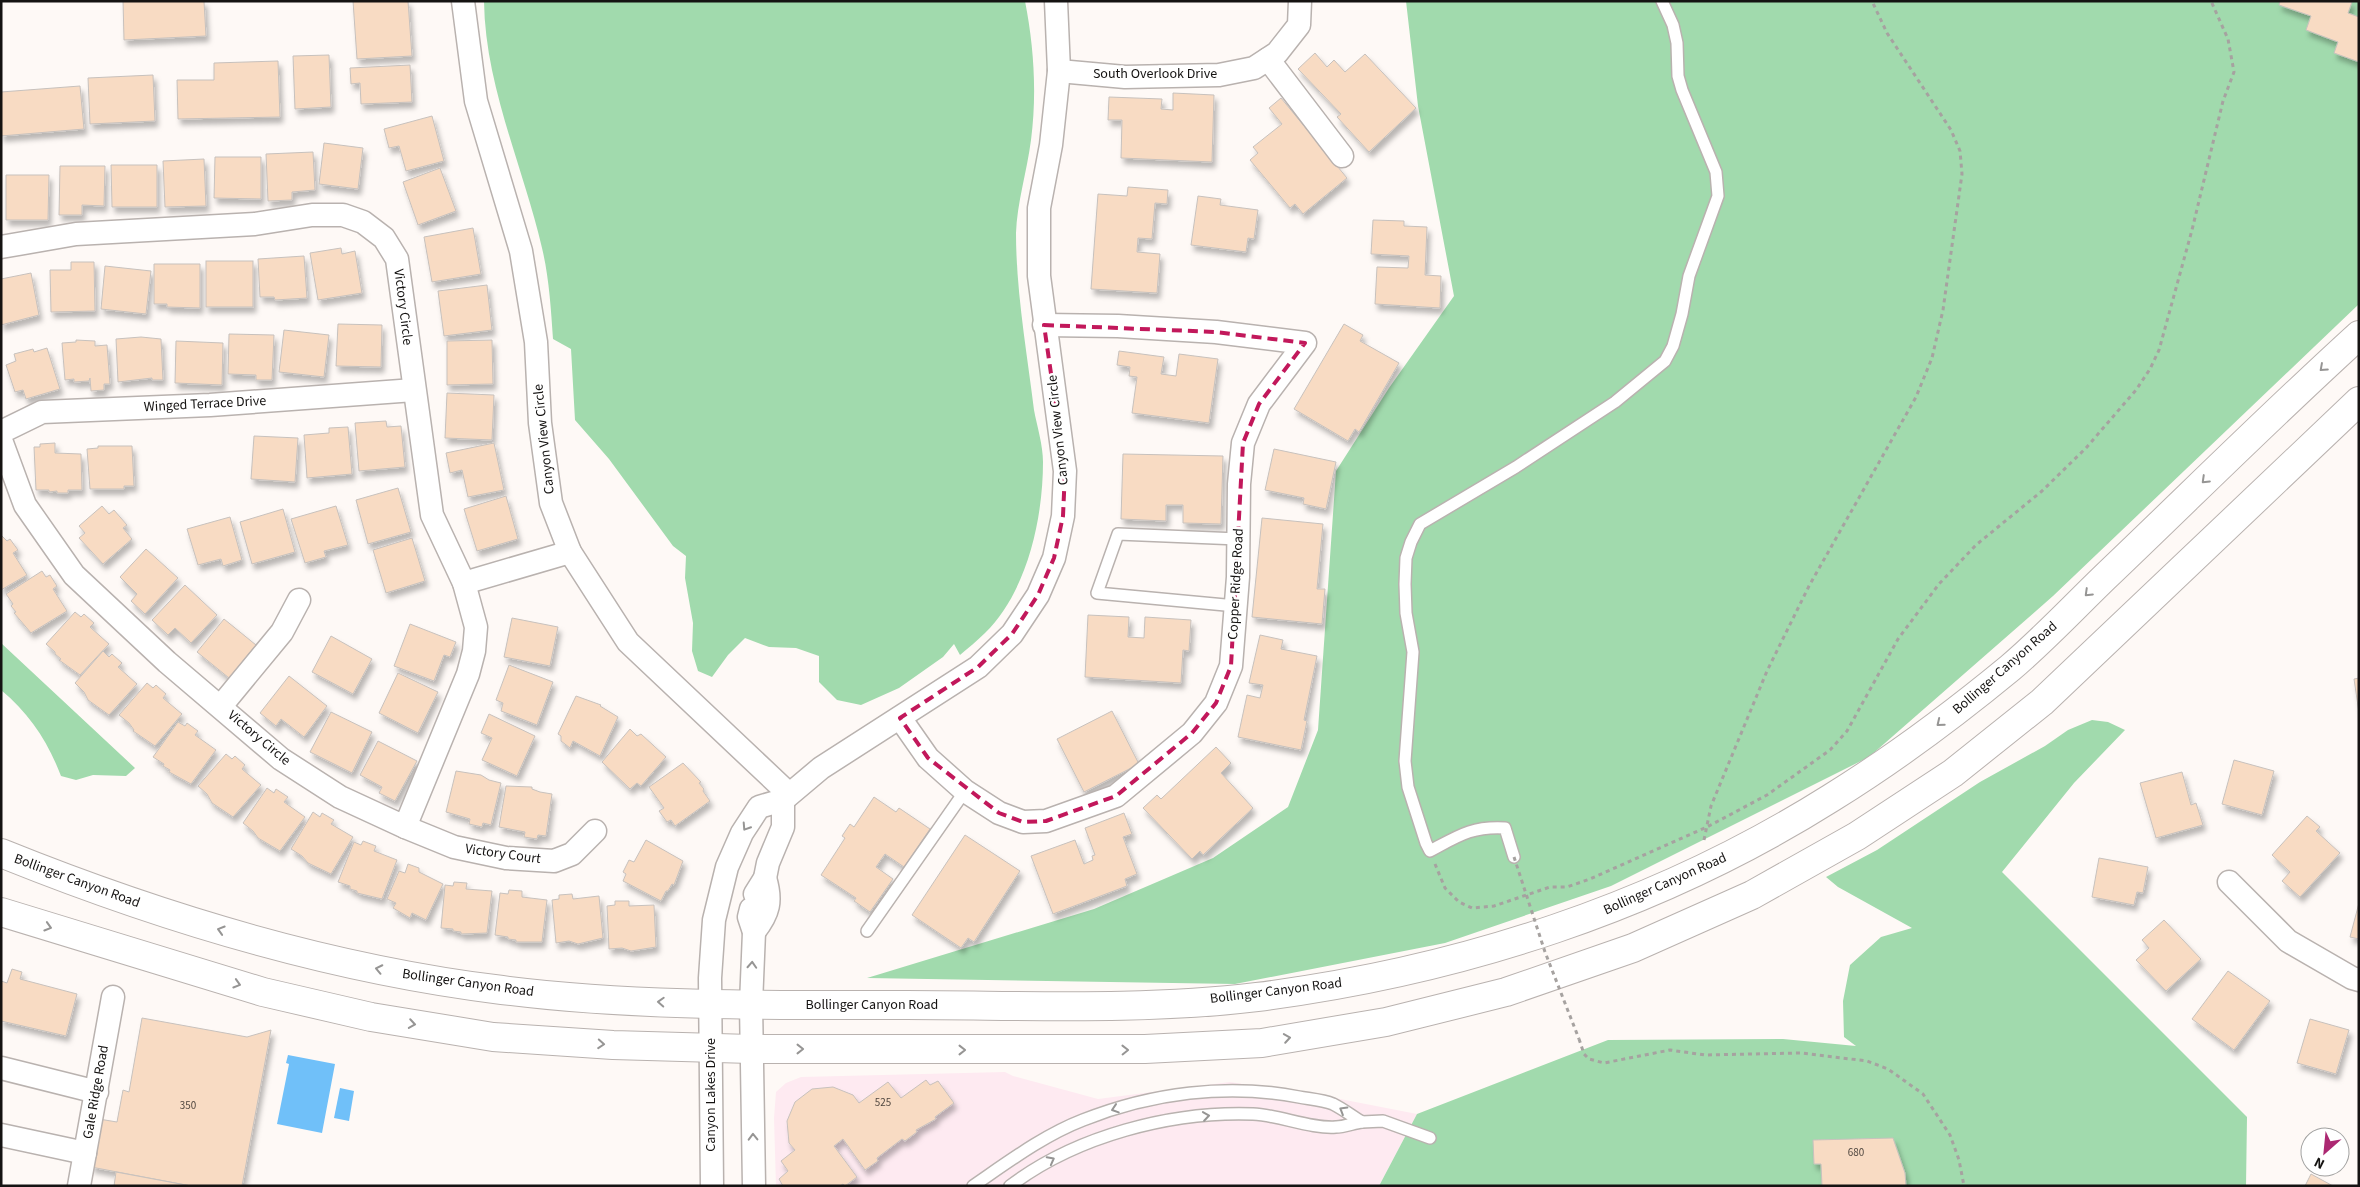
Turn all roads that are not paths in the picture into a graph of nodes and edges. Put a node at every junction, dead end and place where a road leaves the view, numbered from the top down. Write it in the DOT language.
graph roads {
  1 [pos="463,1"];
  2 [pos="1056,1"];
  3 [pos="1300,1"];
  4 [pos="1662,1"];
  5 [pos="1268,59"];
  6 [pos="1059,72"];
  7 [pos="1342,156"];
  8 [pos="1,247"];
  9 [pos="1044,326"];
  10 [pos="2359,335"];
  11 [pos="414,390"];
  12 [pos="2359,401"];
  13 [pos="1,432"];
  14 [pos="1,440"];
  15 [pos="1238,539"];
  16 [pos="570,552"];
  17 [pos="464,583"];
  18 [pos="299,600"];
  19 [pos="1236,606"];
  20 [pos="221,706"];
  21 [pos="900,718"];
  22 [pos="965,791"];
  23 [pos="786,797"];
  24 [pos="405,827"];
  25 [pos="595,831"];
  26 [pos="1,853"];
  27 [pos="1514,856"];
  28 [pos="2229,882"];
  29 [pos="757,894"];
  30 [pos="1,912"];
  31 [pos="867,931"];
  32 [pos="754,932"];
  33 [pos="2359,980"];
  34 [pos="113,997"];
  35 [pos="710,1004"];
  36 [pos="751,1004"];
  37 [pos="710,1048"];
  38 [pos="751,1049"];
  39 [pos="1,1068"];
  40 [pos="97,1092"];
  41 [pos="1362,1122"];
  42 [pos="1,1135"];
  43 [pos="1430,1138"];
  44 [pos="85,1153"];
  45 [pos="79,1186"];
  46 [pos="712,1186"];
  47 [pos="754,1186"];
  48 [pos="973,1186"];
  49 [pos="1010,1186"];
  1 -- 16 [label="street, Canyon View Circle"];
  2 -- 6 [label="street, Canyon View Circle"];
  3 -- 5 [label="street, South Overlook Drive"];
  4 -- 27 [label="lane"];
  5 -- 6 [label="street, South Overlook Drive"];
  5 -- 7 [label="street"];
  6 -- 9 [label="street, Canyon View Circle"];
  8 -- 11 [label="street, Victory Circle"];
  9 -- 15 [label="street, Copper Ridge Road"];
  9 -- 21 [label="street, Canyon View Circle"];
  10 -- 36 [label="main road, Bollinger Canyon Road, one-way"];
  11 -- 13 [label="street, Winged Terrace Drive"];
  11 -- 17 [label="street, Victory Circle"];
  38 -- 12 [label="main road, one-way"];
  14 -- 20 [label="street, Victory Circle"];
  15 -- 19 [label="street, Copper Ridge Road"];
  15 -- 19 [label="lane"];
  16 -- 17 [label="street"];
  16 -- 23 [label="street, Canyon View Circle"];
  17 -- 24 [label="street, Victory Circle"];
  18 -- 20 [label="street"];
  19 -- 22 [label="street, Copper Ridge Road"];
  20 -- 24 [label="street, Victory Circle"];
  21 -- 22 [label="street, Copper Ridge Road"];
  21 -- 23 [label="street, Canyon View Circle"];
  22 -- 31 [label="lane"];
  23 -- 29 [label="street"];
  23 -- 35 [label="street, Canyon View Circle, one-way"];
  24 -- 25 [label="street, Victory Court"];
  35 -- 26 [label="main road, Bollinger Canyon Road, one-way"];
  28 -- 33 [label="street"];
  29 -- 32 [label="street"];
  29 -- 32 [label="street"];
  30 -- 37 [label="main road, one-way"];
  36 -- 32 [label="street, one-way"];
  34 -- 40 [label="street, Gale Ridge Road"];
  35 -- 36 [label="main road, Bollinger Canyon Road"];
  35 -- 37 [label="street, Canyon Lakes Drive"];
  36 -- 38 [label="street"];
  37 -- 38 [label="main road"];
  37 -- 46 [label="street, Canyon Lakes Drive"];
  47 -- 38 [label="street, one-way"];
  39 -- 40 [label="street"];
  40 -- 44 [label="street, Gale Ridge Road"];
  41 -- 43 [label="lane"];
  41 -- 48 [label="lane, one-way"];
  49 -- 41 [label="lane, one-way"];
  42 -- 44 [label="street"];
  44 -- 45 [label="street, Gale Ridge Road"];
}
